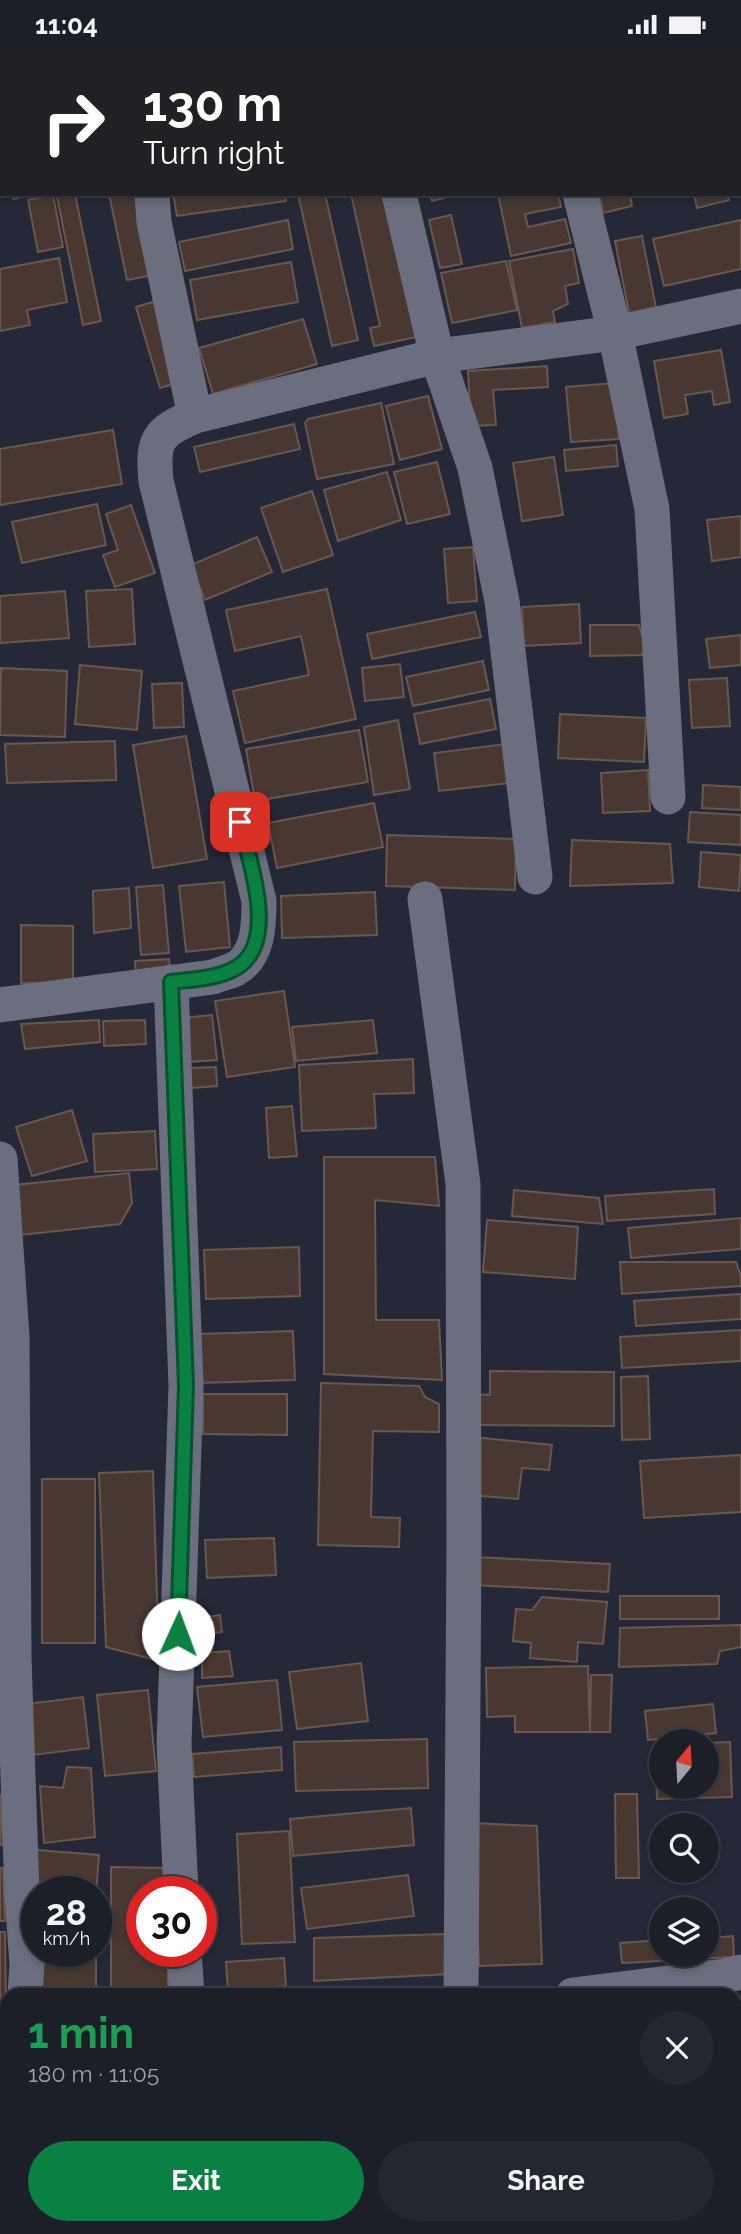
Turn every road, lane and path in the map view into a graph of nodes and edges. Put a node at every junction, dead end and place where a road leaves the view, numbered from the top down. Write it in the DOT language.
graph roads {
  1 [pos="152,196"];
  2 [pos="399,196"];
  3 [pos="581,196"];
  4 [pos="741,306"];
  5 [pos="615,333"];
  6 [pos="437,356"];
  7 [pos="195,417"];
  8 [pos="668,797"];
  9 [pos="535,877"];
  10 [pos="425,899"];
  11 [pos="171,982"];
  12 [pos="0,1005"];
  13 [pos="0,1160"];
  14 [pos="180,1876"];
  15 [pos="185,1967"];
  16 [pos="741,1972"];
  17 [pos="25,1988"];
  18 [pos="187,1988"];
  19 [pos="461,1988"];
  20 [pos="653,1988"];
  1 -- 7 [label="street"];
  2 -- 6 [label="street"];
  3 -- 5 [label="street"];
  4 -- 5 [label="street"];
  5 -- 6 [label="street"];
  5 -- 8 [label="street"];
  6 -- 7 [label="street"];
  6 -- 9 [label="street"];
  7 -- 11 [label="street"];
  10 -- 19 [label="street"];
  11 -- 12 [label="street"];
  11 -- 14 [label="street"];
  13 -- 17 [label="street"];
  15 -- 18 [label="street"];
  16 -- 20 [label="street"];
}
